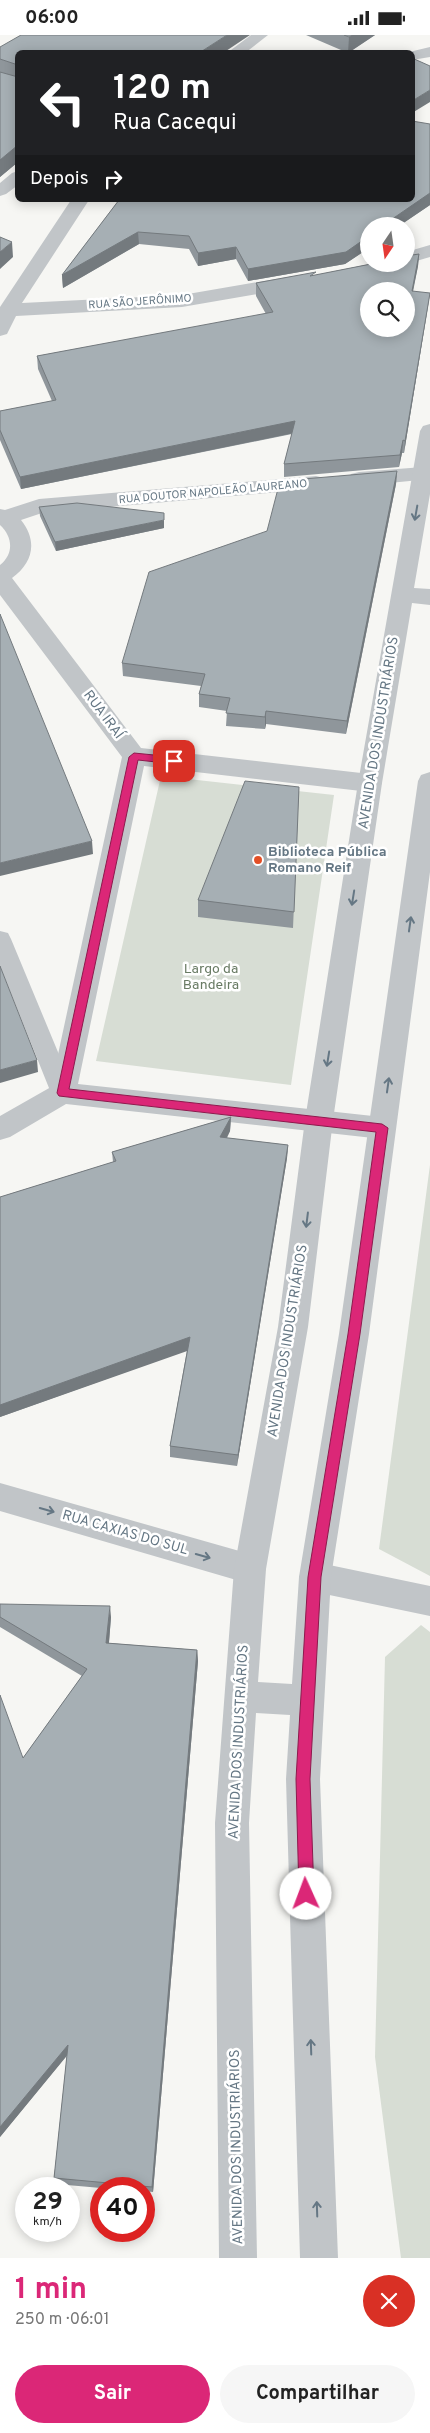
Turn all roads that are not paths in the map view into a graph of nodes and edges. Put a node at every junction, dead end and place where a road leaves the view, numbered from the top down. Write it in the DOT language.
graph roads {
  1 [pos="261,35"];
  2 [pos="238,50"];
  3 [pos="430,52"];
  4 [pos="415,54"];
  5 [pos="15,178"];
  6 [pos="0,191"];
  7 [pos="79,202"];
  8 [pos="430,251"];
  9 [pos="415,255"];
  10 [pos="310,279"];
  11 [pos="8,310"];
  12 [pos="0,329"];
  13 [pos="430,431"];
  14 [pos="422,474"];
  15 [pos="3,517"];
  16 [pos="0,577"];
  17 [pos="401,594"];
  18 [pos="430,597"];
  19 [pos="134,757"];
  20 [pos="430,781"];
  21 [pos="370,783"];
  22 [pos="0,939"];
  23 [pos="63,1093"];
  24 [pos="319,1120"];
  25 [pos="382,1128"];
  26 [pos="0,1129"];
  27 [pos="0,1497"];
  28 [pos="250,1569"];
  29 [pos="315,1577"];
  30 [pos="430,1601"];
  31 [pos="241,1696"];
  32 [pos="308,1701"];
  33 [pos="238,2258"];
  34 [pos="319,2258"];
  1 -- 2 [label="lane"];
  3 -- 4 [label="street"];
  5 -- 6 [label="lane"];
  7 -- 11 [label="street"];
  8 -- 9 [label="street"];
  10 -- 11 [label="street, RUA SÃO JERÔNIMO"];
  11 -- 12 [label="street"];
  13 -- 14 [label="street, AVENIDA DOS INDUSTRIÁRIOS"];
  14 -- 15 [label="street, RUA DOUTOR NAPOLEÃO LAUREANO"];
  14 -- 17 [label="street, AVENIDA DOS INDUSTRIÁRIOS, one-way"];
  15 -- 16 [label="street"];
  16 -- 19 [label="street, RUA IRAÍ"];
  17 -- 18 [label="street"];
  17 -- 21 [label="street, AVENIDA DOS INDUSTRIÁRIOS"];
  19 -- 21 [label="street"];
  19 -- 23 [label="street"];
  25 -- 20 [label="street, one-way"];
  21 -- 24 [label="street, AVENIDA DOS INDUSTRIÁRIOS, one-way"];
  22 -- 23 [label="lane"];
  23 -- 24 [label="street"];
  23 -- 26 [label="street"];
  24 -- 25 [label="street"];
  24 -- 28 [label="street, AVENIDA DOS INDUSTRIÁRIOS, one-way"];
  25 -- 29 [label="street"];
  27 -- 28 [label="street, RUA CAXIAS DO SUL, one-way"];
  28 -- 31 [label="street, AVENIDA DOS INDUSTRIÁRIOS"];
  29 -- 30 [label="street"];
  29 -- 32 [label="street"];
  31 -- 32 [label="street"];
  31 -- 33 [label="street, AVENIDA DOS INDUSTRIÁRIOS"];
  34 -- 32 [label="street, one-way"];
}
